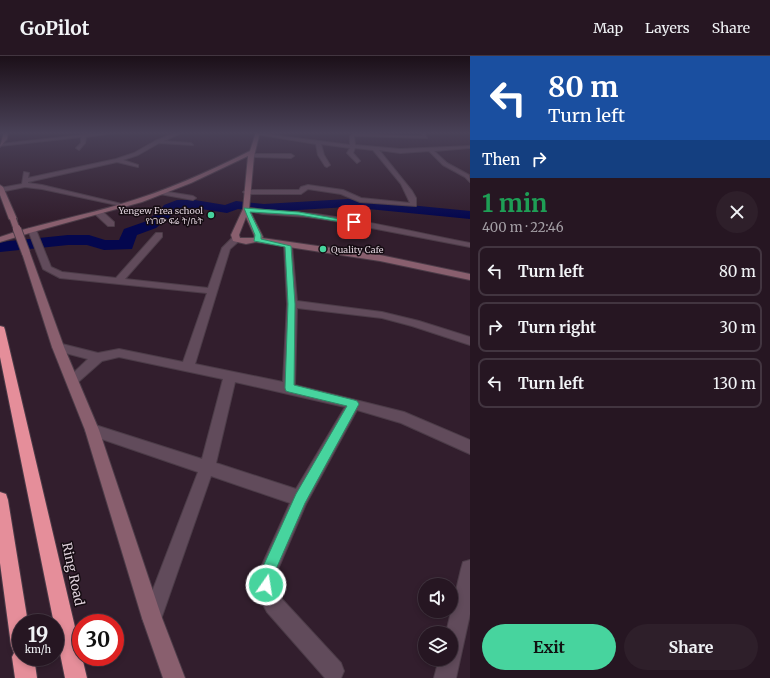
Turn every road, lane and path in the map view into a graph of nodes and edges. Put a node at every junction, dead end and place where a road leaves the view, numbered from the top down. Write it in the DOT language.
graph roads {
  1 [pos="112,161"];
  2 [pos="120,161"];
  3 [pos="237,161"];
  4 [pos="251,161"];
  5 [pos="325,161"];
  6 [pos="385,161"];
  7 [pos="442,161"];
  8 [pos="327,165"];
  9 [pos="136,166"];
  10 [pos="469,178"];
  11 [pos="26,180"];
  12 [pos="1,188"];
  13 [pos="246,192"];
  14 [pos="301,192"];
  15 [pos="162,193"];
  16 [pos="193,198"];
  17 [pos="302,201"];
  18 [pos="124,206"];
  19 [pos="246,207"];
  20 [pos="99,213"];
  21 [pos="111,224"];
  22 [pos="32,230"];
  23 [pos="246,234"];
  24 [pos="159,235"];
  25 [pos="0,240"];
  26 [pos="470,245"];
  27 [pos="288,246"];
  28 [pos="470,278"];
  29 [pos="117,282"];
  30 [pos="212,291"];
  31 [pos="292,304"];
  32 [pos="0,330"];
  33 [pos="470,341"];
  34 [pos="58,347"];
  35 [pos="98,357"];
  36 [pos="188,366"];
  37 [pos="230,376"];
  38 [pos="72,381"];
  39 [pos="289,388"];
  40 [pos="354,404"];
  41 [pos="92,430"];
  42 [pos="470,447"];
  43 [pos="207,467"];
  44 [pos="300,498"];
  45 [pos="0,500"];
  46 [pos="470,569"];
  47 [pos="17,614"];
  48 [pos="152,618"];
  49 [pos="457,626"];
  50 [pos="24,666"];
  51 [pos="448,666"];
  52 [pos="333,671"];
  53 [pos="26,678"];
  54 [pos="76,678"];
  55 [pos="174,678"];
  56 [pos="445,678"];
  1 -- 11 [label="street"];
  2 -- 9 [label="street"];
  3 -- 15 [label="street"];
  4 -- 13 [label="street"];
  5 -- 8 [label="street"];
  6 -- 14 [label="street"];
  7 -- 10 [label="street"];
  11 -- 12 [label="street"];
  11 -- 18 [label="street"];
  12 -- 34 [label="street, bridge"];
  13 -- 14 [label="street"];
  13 -- 19 [label="street"];
  14 -- 17 [label="street"];
  15 -- 16 [label="street"];
  15 -- 18 [label="street"];
  18 -- 20 [label="street"];
  19 -- 23 [label="street"];
  19 -- 23 [label="street"];
  19 -- 26 [label="street"];
  20 -- 21 [label="street"];
  20 -- 22 [label="street"];
  22 -- 25 [label="street"];
  22 -- 29 [label="street"];
  23 -- 27 [label="street"];
  23 -- 30 [label="street"];
  24 -- 29 [label="street"];
  27 -- 28 [label="street"];
  27 -- 31 [label="street"];
  29 -- 30 [label="street"];
  30 -- 36 [label="street"];
  31 -- 33 [label="street"];
  31 -- 39 [label="street"];
  32 -- 54 [label="highway, Ring Road"];
  34 -- 35 [label="street"];
  34 -- 38 [label="street"];
  35 -- 36 [label="street"];
  35 -- 38 [label="street"];
  36 -- 37 [label="street"];
  37 -- 39 [label="street"];
  37 -- 43 [label="street"];
  38 -- 41 [label="street"];
  39 -- 40 [label="street"];
  40 -- 42 [label="street"];
  40 -- 44 [label="street"];
  41 -- 43 [label="street"];
  41 -- 48 [label="street"];
  43 -- 44 [label="street"];
  43 -- 48 [label="street"];
  44 -- 52 [label="street"];
  45 -- 47 [label="highway"];
  46 -- 49 [label="street"];
  48 -- 55 [label="street"];
  50 -- 53 [label="highway"];
  51 -- 56 [label="street"];
}
